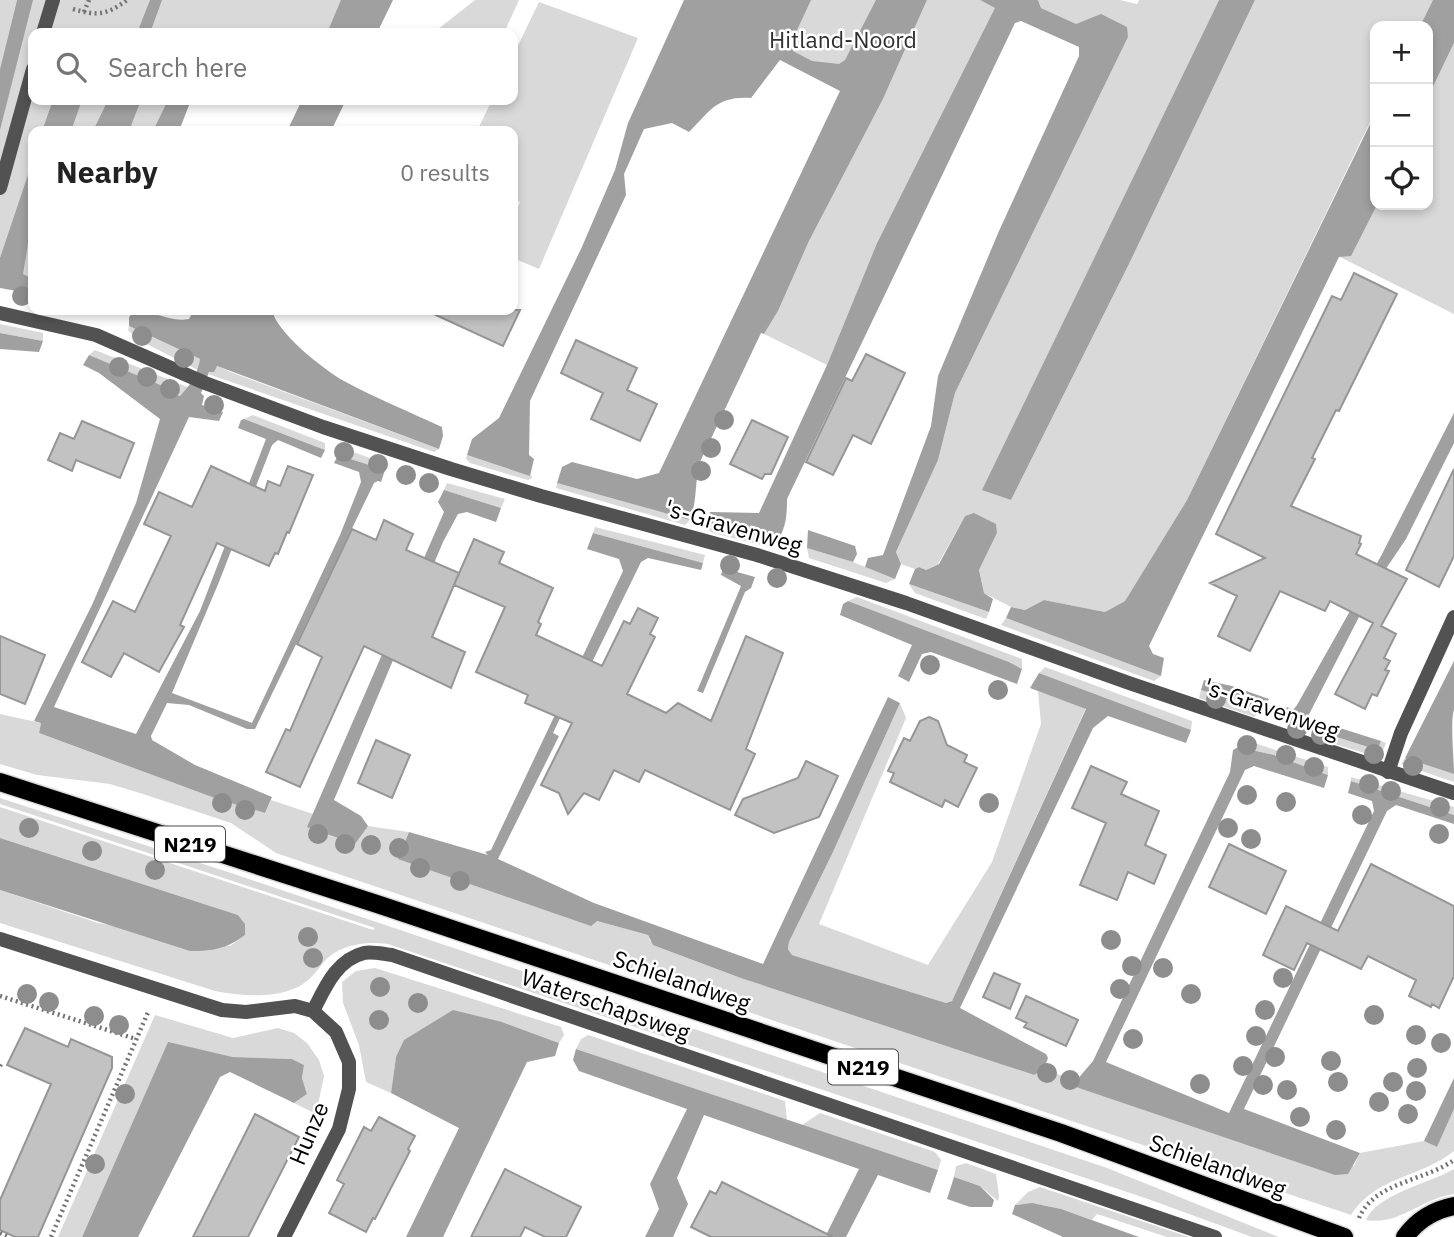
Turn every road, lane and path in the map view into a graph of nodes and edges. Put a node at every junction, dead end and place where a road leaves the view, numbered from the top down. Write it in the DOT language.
graph roads {
  1 [pos="89,0"];
  2 [pos="127,0"];
  3 [pos="52,2"];
  4 [pos="84,12"];
  5 [pos="44,28"];
  6 [pos="28,87"];
  7 [pos="0,188"];
  8 [pos="0,313"];
  9 [pos="1454,617"];
  10 [pos="1388,772"];
  11 [pos="0,782"];
  12 [pos="1454,793"];
  13 [pos="0,939"];
  14 [pos="158,989"];
  15 [pos="0,996"];
  16 [pos="313,1011"];
  17 [pos="136,1039"];
  18 [pos="1454,1160"];
  19 [pos="1454,1206"];
  20 [pos="1350,1232"];
  21 [pos="0,1233"];
  22 [pos="9,1237"];
  23 [pos="51,1237"];
  24 [pos="284,1237"];
  25 [pos="1214,1237"];
  26 [pos="1405,1237"];
  1 -- 4 [label="path"];
  2 -- 4 [label="path"];
  3 -- 4 [label="path"];
  3 -- 5 [label="street"];
  6 -- 7 [label="street"];
  8 -- 10 [label="street, 's-Gravenweg"];
  9 -- 10 [label="street"];
  10 -- 12 [label="street, 's-Gravenweg"];
  11 -- 20 [label="main road, Schielandweg / N219"];
  13 -- 14 [label="street"];
  14 -- 16 [label="street"];
  14 -- 17 [label="path"];
  15 -- 17 [label="path"];
  16 -- 24 [label="street, Hunze"];
  16 -- 25 [label="street, Waterschapsweg"];
  17 -- 23 [label="path"];
  18 -- 20 [label="path"];
  19 -- 26 [label="main road"];
  21 -- 22 [label="path"];
}
